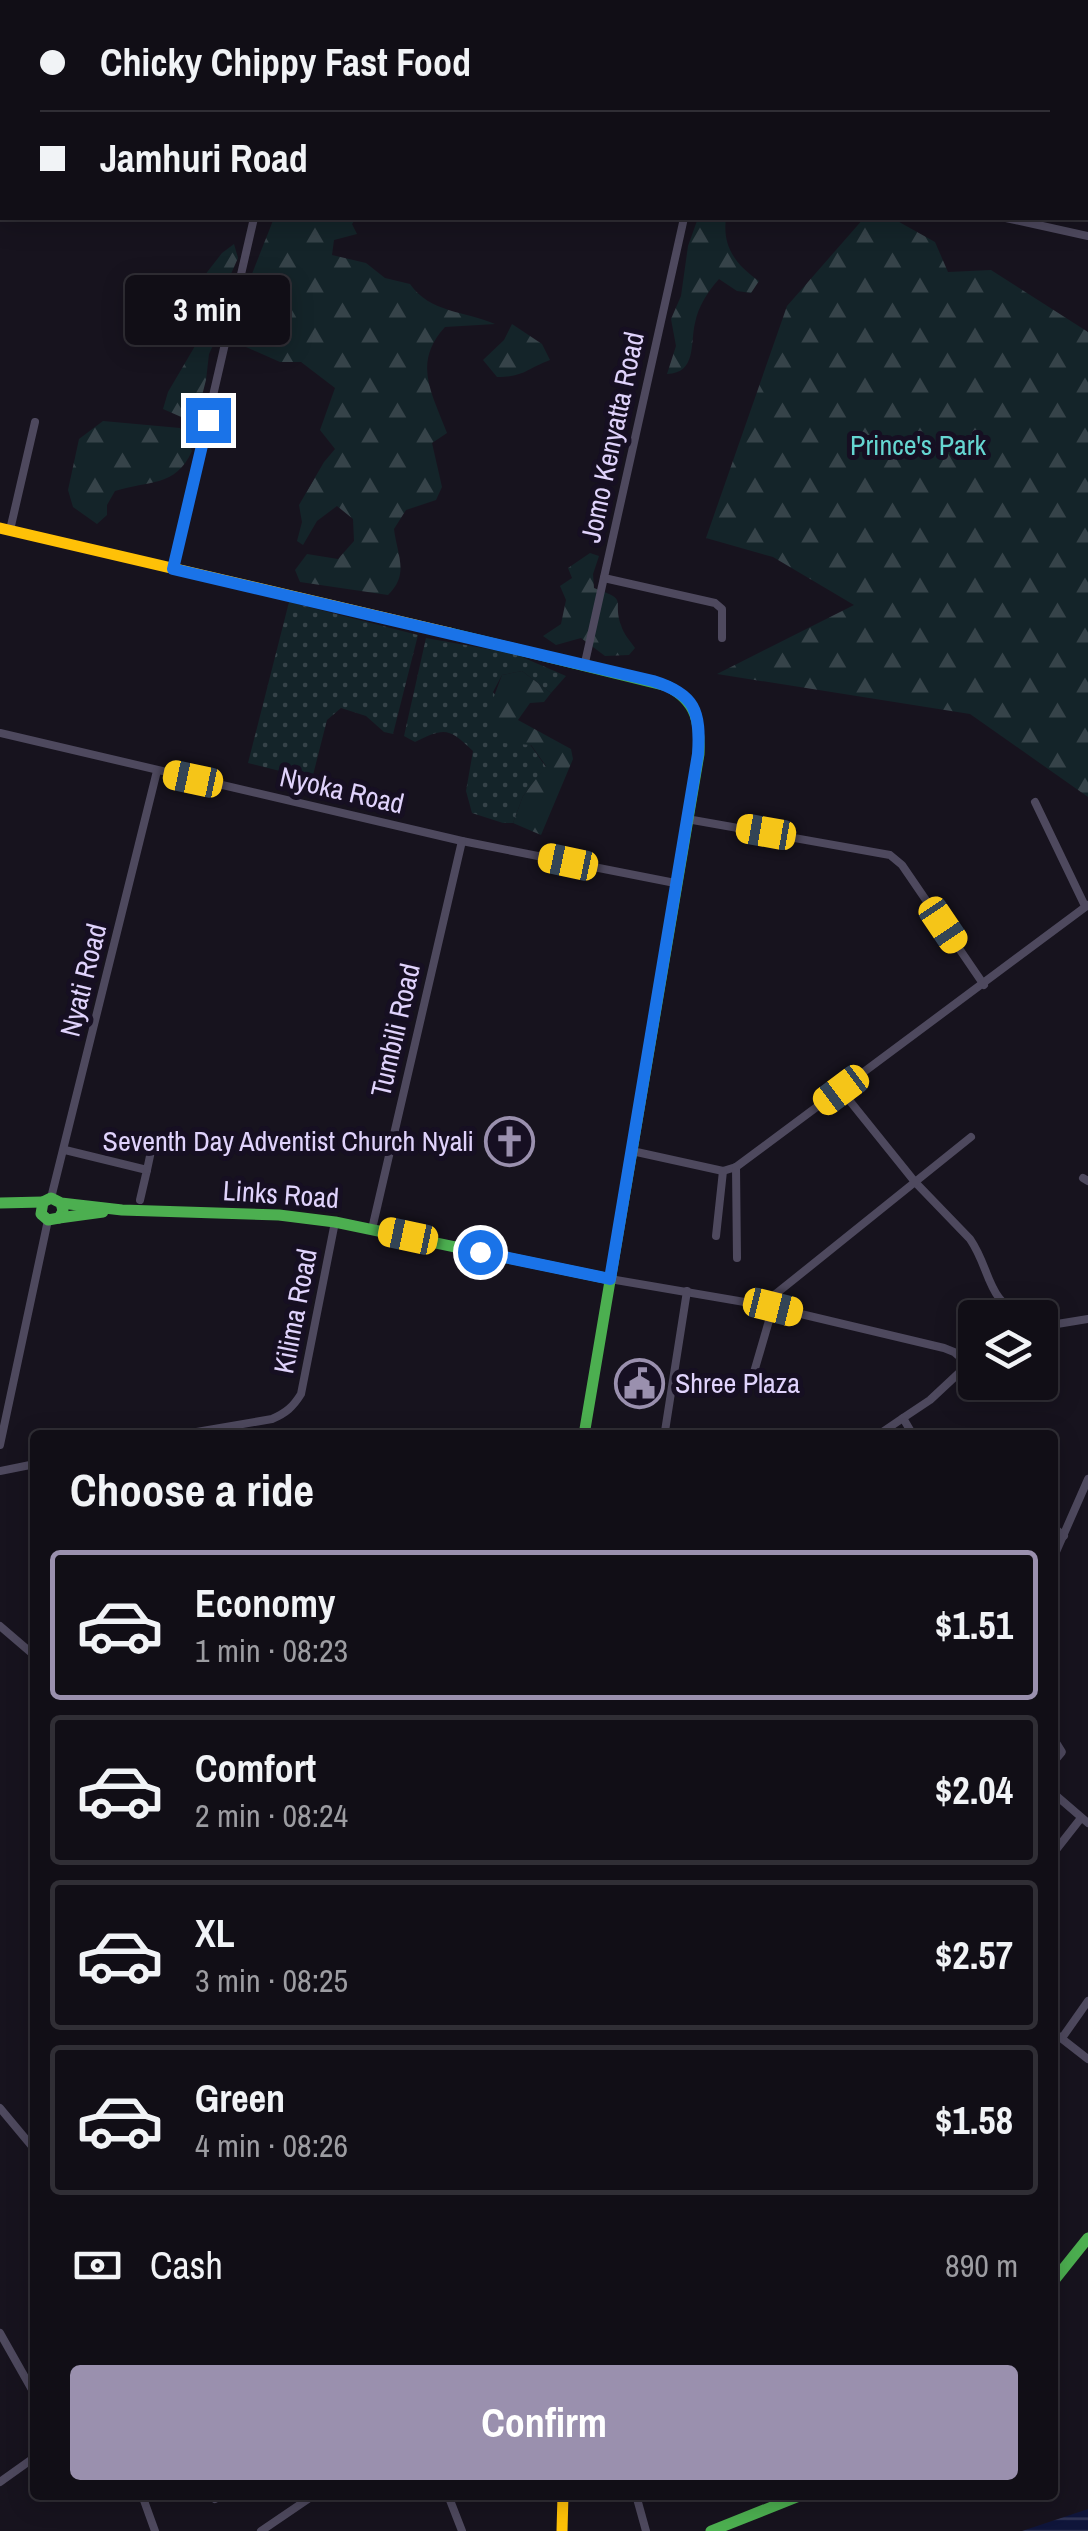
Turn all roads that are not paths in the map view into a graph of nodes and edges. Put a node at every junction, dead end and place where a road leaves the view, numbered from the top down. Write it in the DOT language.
graph roads {
  1 [pos="254,220"];
  2 [pos="684,220"];
  3 [pos="1015,220"];
  4 [pos="1088,236"];
  5 [pos="34,422"];
  6 [pos="5,529"];
  7 [pos="173,569"];
  8 [pos="604,578"];
  9 [pos="722,638"];
  10 [pos="584,667"];
  11 [pos="0,733"];
  12 [pos="156,771"];
  13 [pos="1035,802"];
  14 [pos="687,819"];
  15 [pos="462,840"];
  16 [pos="675,883"];
  17 [pos="1086,905"];
  18 [pos="984,985"];
  19 [pos="841,1090"];
  20 [pos="972,1136"];
  21 [pos="154,1138"];
  22 [pos="64,1150"];
  23 [pos="632,1151"];
  24 [pos="736,1167"];
  25 [pos="147,1170"];
  26 [pos="724,1171"];
  27 [pos="915,1182"];
  28 [pos="140,1200"];
  29 [pos="0,1204"];
  30 [pos="51,1209"];
  31 [pos="335,1222"];
  32 [pos="372,1229"];
  33 [pos="716,1236"];
  34 [pos="737,1258"];
  35 [pos="610,1279"];
  36 [pos="687,1291"];
  37 [pos="999,1300"];
  38 [pos="762,1304"];
  39 [pos="773,1307"];
  40 [pos="1088,1320"];
  41 [pos="1058,1324"];
  42 [pos="958,1354"];
  43 [pos="754,1372"];
  44 [pos="958,1374"];
  45 [pos="903,1418"];
  46 [pos="208,1430"];
  47 [pos="585,1430"];
  48 [pos="664,1430"];
  49 [pos="885,1430"];
  50 [pos="909,1430"];
  51 [pos="0,1444"];
  52 [pos="30,1465"];
  53 [pos="0,1471"];
  54 [pos="1088,1479"];
  55 [pos="1058,1531"];
  56 [pos="1064,1536"];
  57 [pos="1058,1554"];
  58 [pos="0,1626"];
  59 [pos="30,1652"];
  60 [pos="1058,1797"];
  61 [pos="1085,1821"];
  62 [pos="1058,1849"];
  63 [pos="1088,2002"];
  64 [pos="1058,2035"];
  65 [pos="1062,2038"];
  66 [pos="1088,2059"];
  67 [pos="0,2108"];
  68 [pos="30,2144"];
  69 [pos="1088,2238"];
  70 [pos="1058,2271"];
  71 [pos="0,2333"];
  72 [pos="30,2385"];
  73 [pos="30,2461"];
  74 [pos="0,2482"];
  75 [pos="144,2500"];
  76 [pos="307,2500"];
  77 [pos="450,2500"];
  78 [pos="563,2500"];
  79 [pos="637,2500"];
  80 [pos="789,2500"];
  81 [pos="563,2526"];
  82 [pos="155,2531"];
  83 [pos="261,2531"];
  84 [pos="462,2531"];
  85 [pos="646,2531"];
  86 [pos="711,2531"];
  1 -- 7 [label="street"];
  2 -- 8 [label="street, Jomo Kenyatta Road"];
  3 -- 4 [label="street"];
  5 -- 6 [label="street"];
  6 -- 7 [label="main road"];
  7 -- 10 [label="main road"];
  8 -- 9 [label="street"];
  8 -- 10 [label="street, Jomo Kenyatta Road"];
  10 -- 14 [label="main road"];
  11 -- 12 [label="street, Nyoka Road"];
  12 -- 15 [label="street, Nyoka Road"];
  12 -- 22 [label="street, Nyati Road"];
  13 -- 17 [label="street"];
  14 -- 16 [label="main road"];
  14 -- 18 [label="street"];
  15 -- 16 [label="street, Nyoka Road"];
  15 -- 32 [label="street, Tumbili Road"];
  16 -- 23 [label="main road"];
  17 -- 18 [label="street"];
  18 -- 19 [label="street"];
  19 -- 24 [label="street"];
  19 -- 27 [label="street"];
  20 -- 27 [label="street"];
  21 -- 25 [label="street"];
  22 -- 25 [label="street"];
  22 -- 30 [label="street, Nyati Road"];
  23 -- 26 [label="street"];
  23 -- 35 [label="main road"];
  24 -- 26 [label="street"];
  24 -- 34 [label="street"];
  25 -- 28 [label="street"];
  26 -- 33 [label="street"];
  27 -- 37 [label="street"];
  27 -- 38 [label="street"];
  29 -- 30 [label="main road, Links Road"];
  30 -- 31 [label="main road, Links Road"];
  30 -- 51 [label="street, Nyati Road"];
  31 -- 32 [label="main road, Links Road"];
  31 -- 46 [label="street, Kilima Road"];
  32 -- 35 [label="main road, Links Road"];
  35 -- 36 [label="street"];
  35 -- 47 [label="main road"];
  36 -- 38 [label="street"];
  36 -- 48 [label="street"];
  38 -- 39 [label="street"];
  39 -- 42 [label="street"];
  39 -- 43 [label="street"];
  40 -- 41 [label="street"];
  44 -- 45 [label="street"];
  45 -- 49 [label="street"];
  45 -- 50 [label="street"];
  52 -- 53 [label="street"];
  54 -- 56 [label="street"];
  55 -- 56 [label="street"];
  56 -- 57 [label="street"];
  58 -- 59 [label="street"];
  60 -- 61 [label="street"];
  61 -- 62 [label="street"];
  63 -- 65 [label="street"];
  64 -- 65 [label="street"];
  65 -- 66 [label="street"];
  67 -- 68 [label="street"];
  69 -- 70 [label="main road"];
  71 -- 72 [label="street"];
  73 -- 74 [label="street"];
  75 -- 82 [label="street"];
  76 -- 83 [label="street"];
  77 -- 84 [label="street"];
  78 -- 81 [label="main road"];
  79 -- 85 [label="street"];
  80 -- 86 [label="main road"];
}
